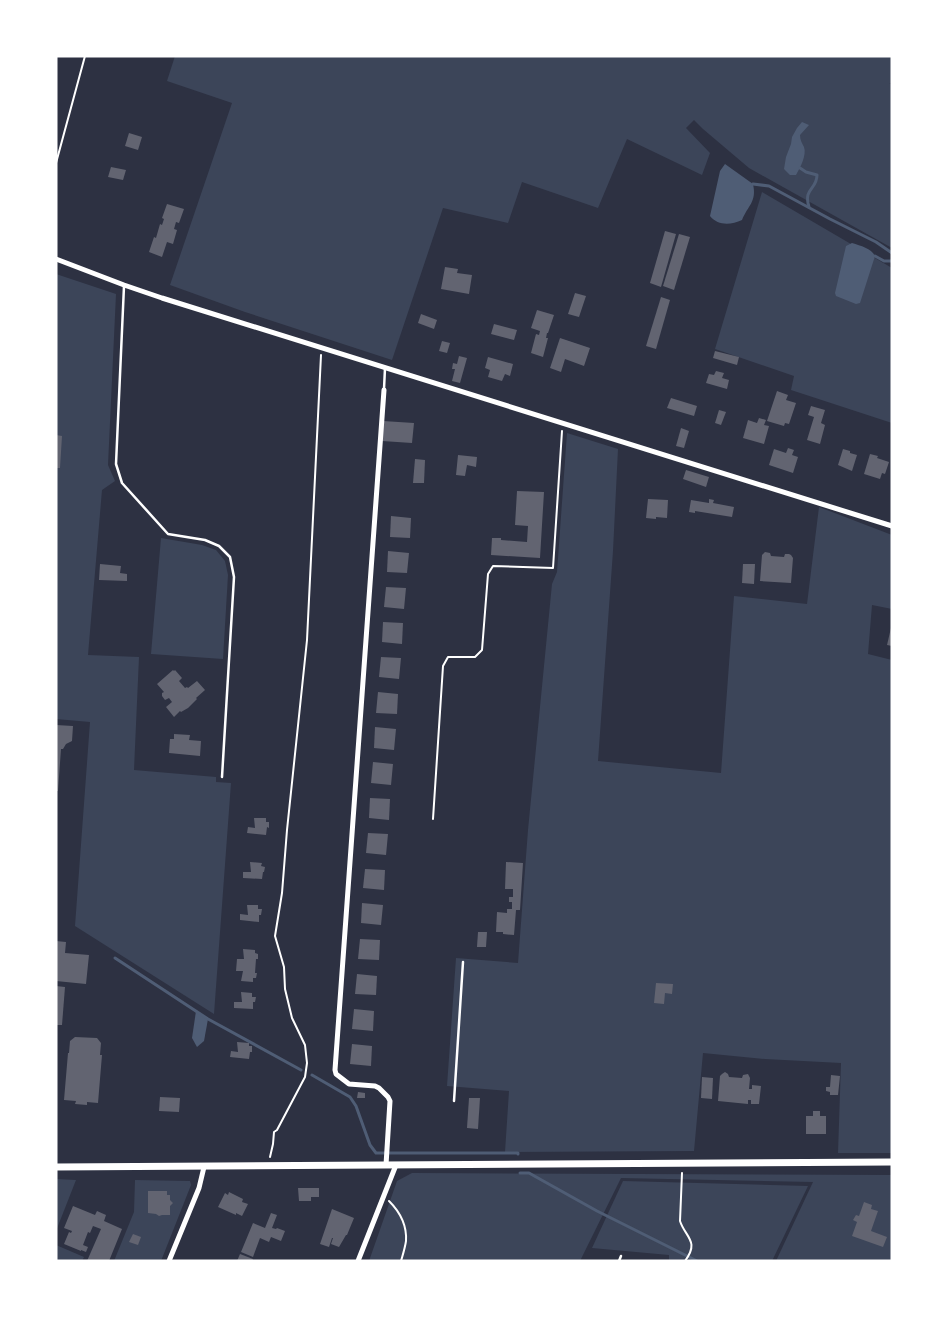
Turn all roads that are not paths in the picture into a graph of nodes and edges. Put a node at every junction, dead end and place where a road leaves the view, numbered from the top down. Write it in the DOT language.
graph roads {
  1 [pos="56,259"];
  2 [pos="124,285"];
  3 [pos="386,368"];
  4 [pos="384,390"];
  5 [pos="892,526"];
  6 [pos="222,777"];
  7 [pos="463,962"];
  8 [pos="454,1100"];
  9 [pos="892,1162"];
  10 [pos="386,1165"];
  11 [pos="396,1165"];
  12 [pos="204,1166"];
  13 [pos="56,1167"];
  14 [pos="621,1256"];
  15 [pos="169,1261"];
  16 [pos="358,1261"];
  17 [pos="619,1261"];
  1 -- 2 [label="street"];
  2 -- 3 [label="street"];
  2 -- 6 [label="lane"];
  3 -- 4 [label="lane"];
  3 -- 5 [label="street"];
  4 -- 10 [label="street"];
  7 -- 8 [label="lane"];
  9 -- 11 [label="street"];
  10 -- 11 [label="street"];
  10 -- 12 [label="street"];
  11 -- 16 [label="street"];
  12 -- 13 [label="street"];
  12 -- 15 [label="street"];
  14 -- 17 [label="lane"];
}
